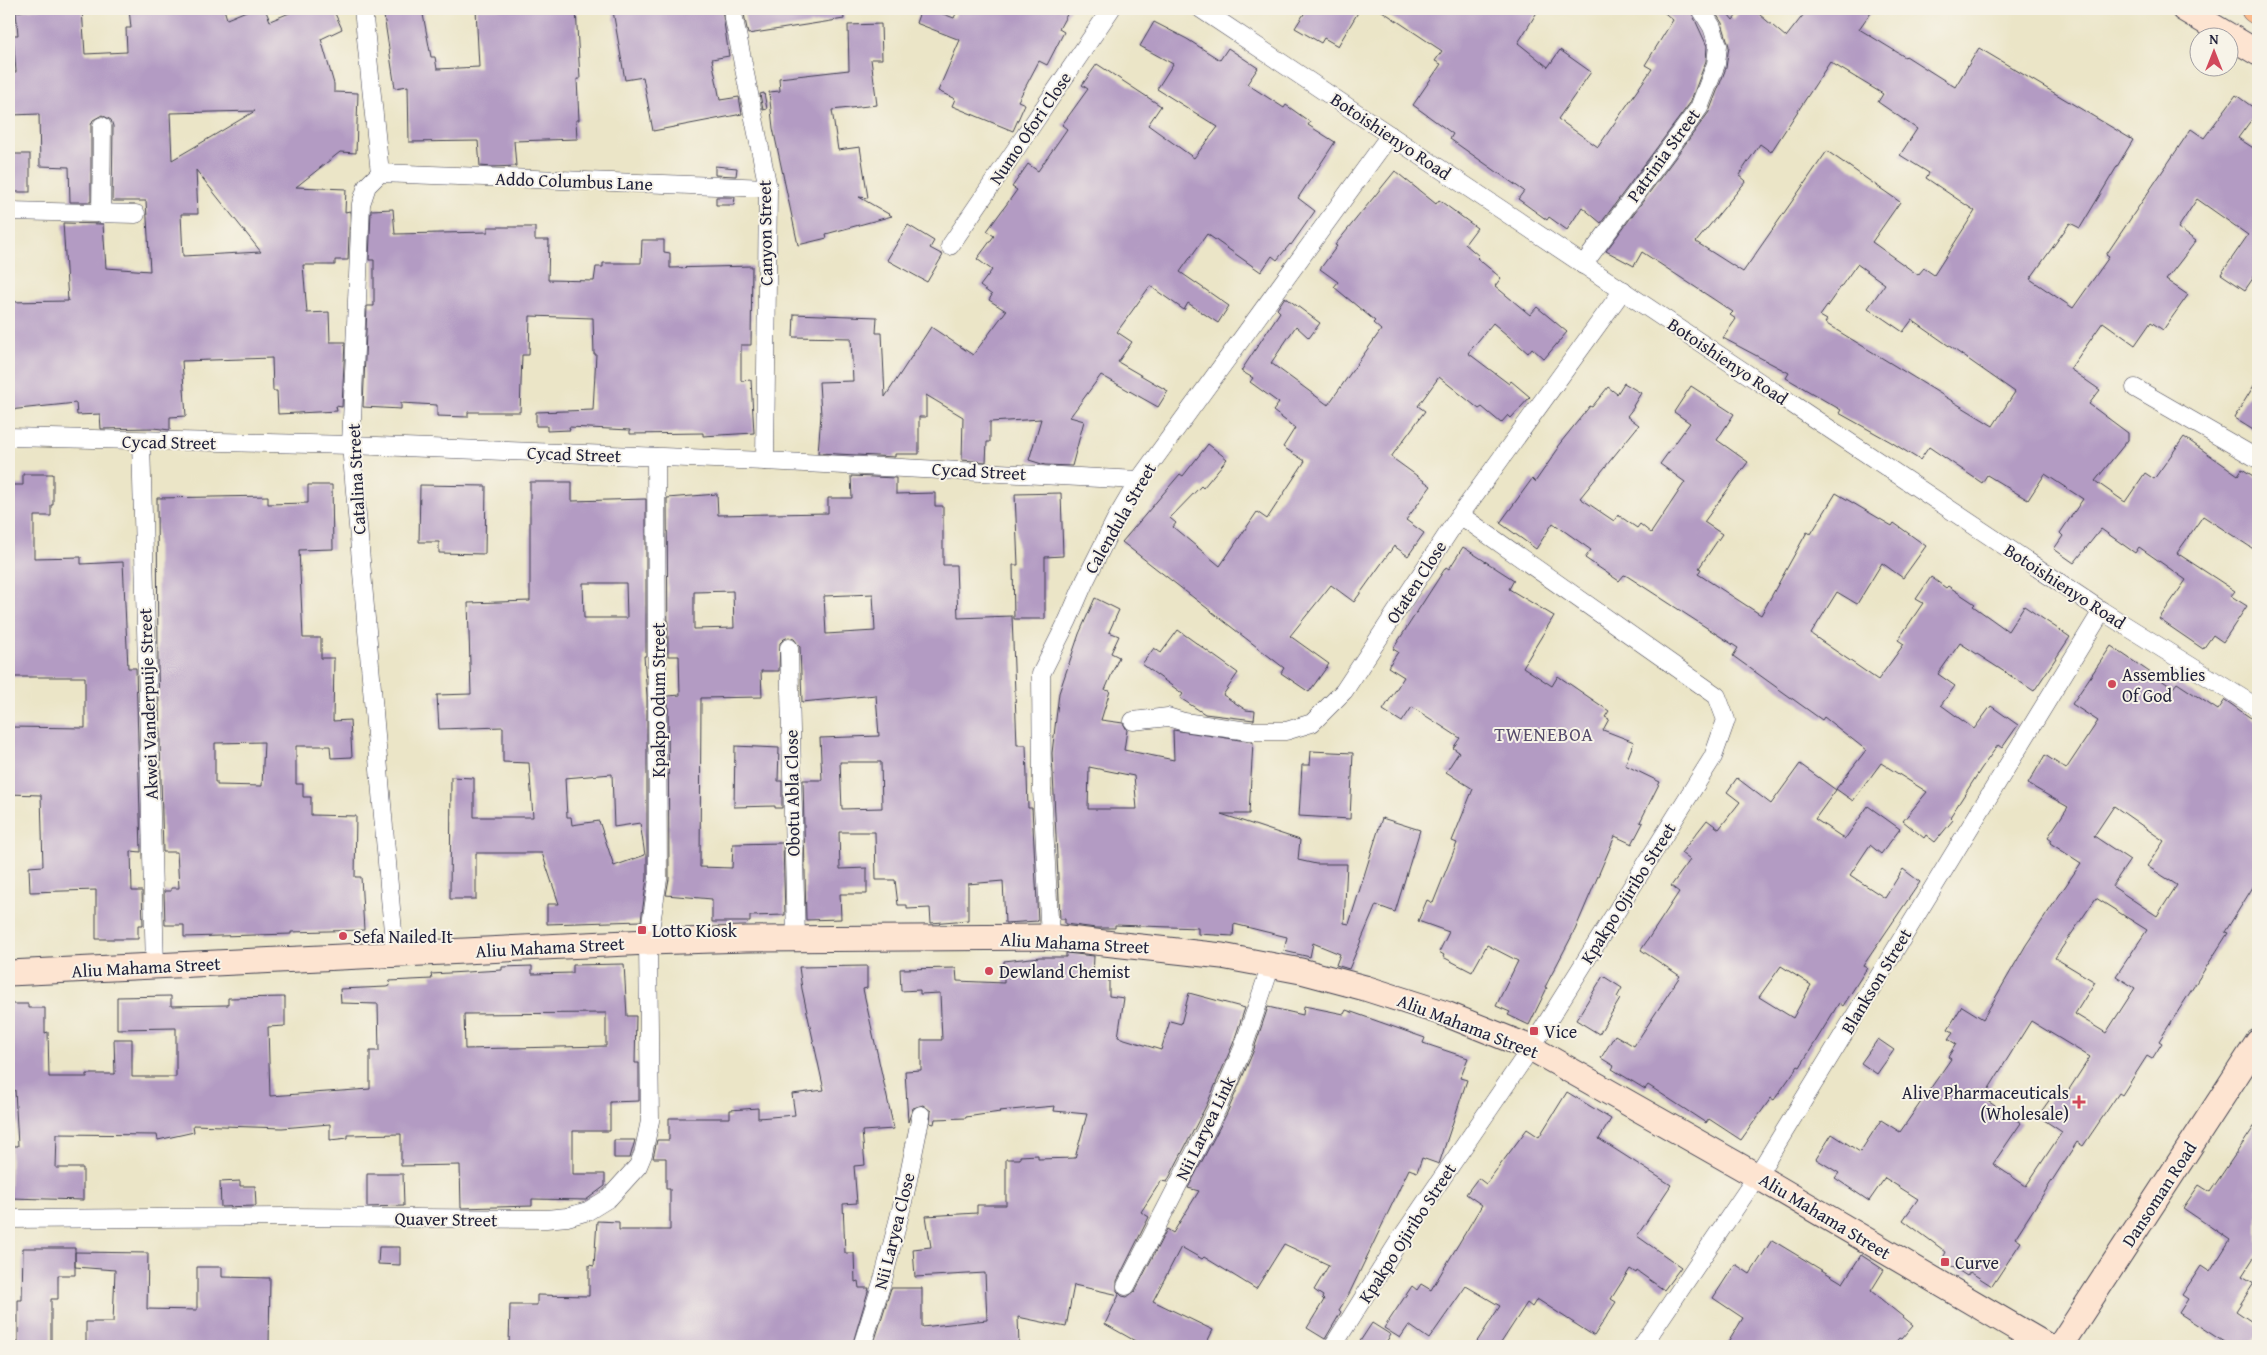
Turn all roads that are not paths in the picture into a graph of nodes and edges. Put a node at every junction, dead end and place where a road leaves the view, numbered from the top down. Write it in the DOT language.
graph roads {
  1 [pos="364,9"];
  2 [pos="732,9"];
  3 [pos="1111,9"];
  4 [pos="1201,9"];
  5 [pos="1701,9"];
  6 [pos="2184,9"];
  7 [pos="2258,53"];
  8 [pos="102,126"];
  9 [pos="1390,135"];
  10 [pos="380,173"];
  11 [pos="768,188"];
  12 [pos="9,211"];
  13 [pos="101,214"];
  14 [pos="136,214"];
  15 [pos="950,246"];
  16 [pos="1582,265"];
  17 [pos="1623,290"];
  18 [pos="2135,388"];
  19 [pos="9,438"];
  20 [pos="140,441"];
  21 [pos="351,445"];
  22 [pos="656,457"];
  23 [pos="2258,459"];
  24 [pos="765,461"];
  25 [pos="1139,480"];
  26 [pos="1460,515"];
  27 [pos="2102,612"];
  28 [pos="789,648"];
  29 [pos="2258,708"];
  30 [pos="1133,721"];
  31 [pos="1050,938"];
  32 [pos="796,939"];
  33 [pos="648,942"];
  34 [pos="395,955"];
  35 [pos="1271,965"];
  36 [pos="155,967"];
  37 [pos="9,974"];
  38 [pos="2258,1042"];
  39 [pos="1531,1048"];
  40 [pos="921,1114"];
  41 [pos="1756,1176"];
  42 [pos="9,1219"];
  43 [pos="1126,1286"];
  44 [pos="862,1346"];
  45 [pos="1333,1346"];
  46 [pos="1642,1346"];
  47 [pos="2047,1346"];
  48 [pos="2060,1346"];
  1 -- 10 [label="street"];
  2 -- 11 [label="street, Canyon Street"];
  3 -- 15 [label="street, Numo Ofori Close"];
  4 -- 9 [label="street, Botoishienyo Road"];
  5 -- 16 [label="street, Patrinia Street"];
  6 -- 7 [label="street"];
  8 -- 13 [label="street"];
  9 -- 16 [label="street, Botoishienyo Road"];
  9 -- 25 [label="street, Calendula Street"];
  10 -- 11 [label="street, Addo Columbus Lane"];
  10 -- 21 [label="street, Catalina Street"];
  11 -- 24 [label="street, Canyon Street"];
  12 -- 13 [label="street"];
  13 -- 14 [label="street"];
  16 -- 17 [label="street, Botoishienyo Road"];
  17 -- 26 [label="street, Otaten Close"];
  17 -- 27 [label="street, Botoishienyo Road"];
  18 -- 23 [label="street"];
  19 -- 20 [label="street, Cycad Street"];
  20 -- 21 [label="street, Cycad Street"];
  20 -- 36 [label="street, Akwei Vanderpuije Street"];
  21 -- 22 [label="street, Cycad Street"];
  21 -- 34 [label="street, Catalina Street"];
  22 -- 24 [label="street, Cycad Street"];
  22 -- 33 [label="street, Kpakpo Odum Street"];
  24 -- 25 [label="street, Cycad Street"];
  25 -- 31 [label="street, Calendula Street"];
  26 -- 30 [label="street, Otaten Close"];
  26 -- 39 [label="street, Kpakpo Ojiribo Street"];
  27 -- 29 [label="street, Botoishienyo Road"];
  27 -- 41 [label="street, Blankson Street"];
  28 -- 32 [label="street, Obotu Abla Close"];
  31 -- 32 [label="street, Aliu Mahama Street"];
  31 -- 35 [label="street, Aliu Mahama Street"];
  32 -- 33 [label="street, Aliu Mahama Street"];
  33 -- 34 [label="street, Aliu Mahama Street"];
  33 -- 42 [label="street, Quaver Street"];
  34 -- 36 [label="street, Aliu Mahama Street"];
  35 -- 39 [label="street, Aliu Mahama Street"];
  35 -- 43 [label="street, Nii Laryea Link"];
  36 -- 37 [label="street, Aliu Mahama Street"];
  38 -- 48 [label="street, Dansoman Road"];
  39 -- 41 [label="street, Aliu Mahama Street"];
  39 -- 45 [label="street, Kpakpo Ojiribo Street"];
  40 -- 44 [label="street, Nii Laryea Close"];
  41 -- 46 [label="street, Blankson Street"];
  41 -- 47 [label="street, Aliu Mahama Street"];
}
